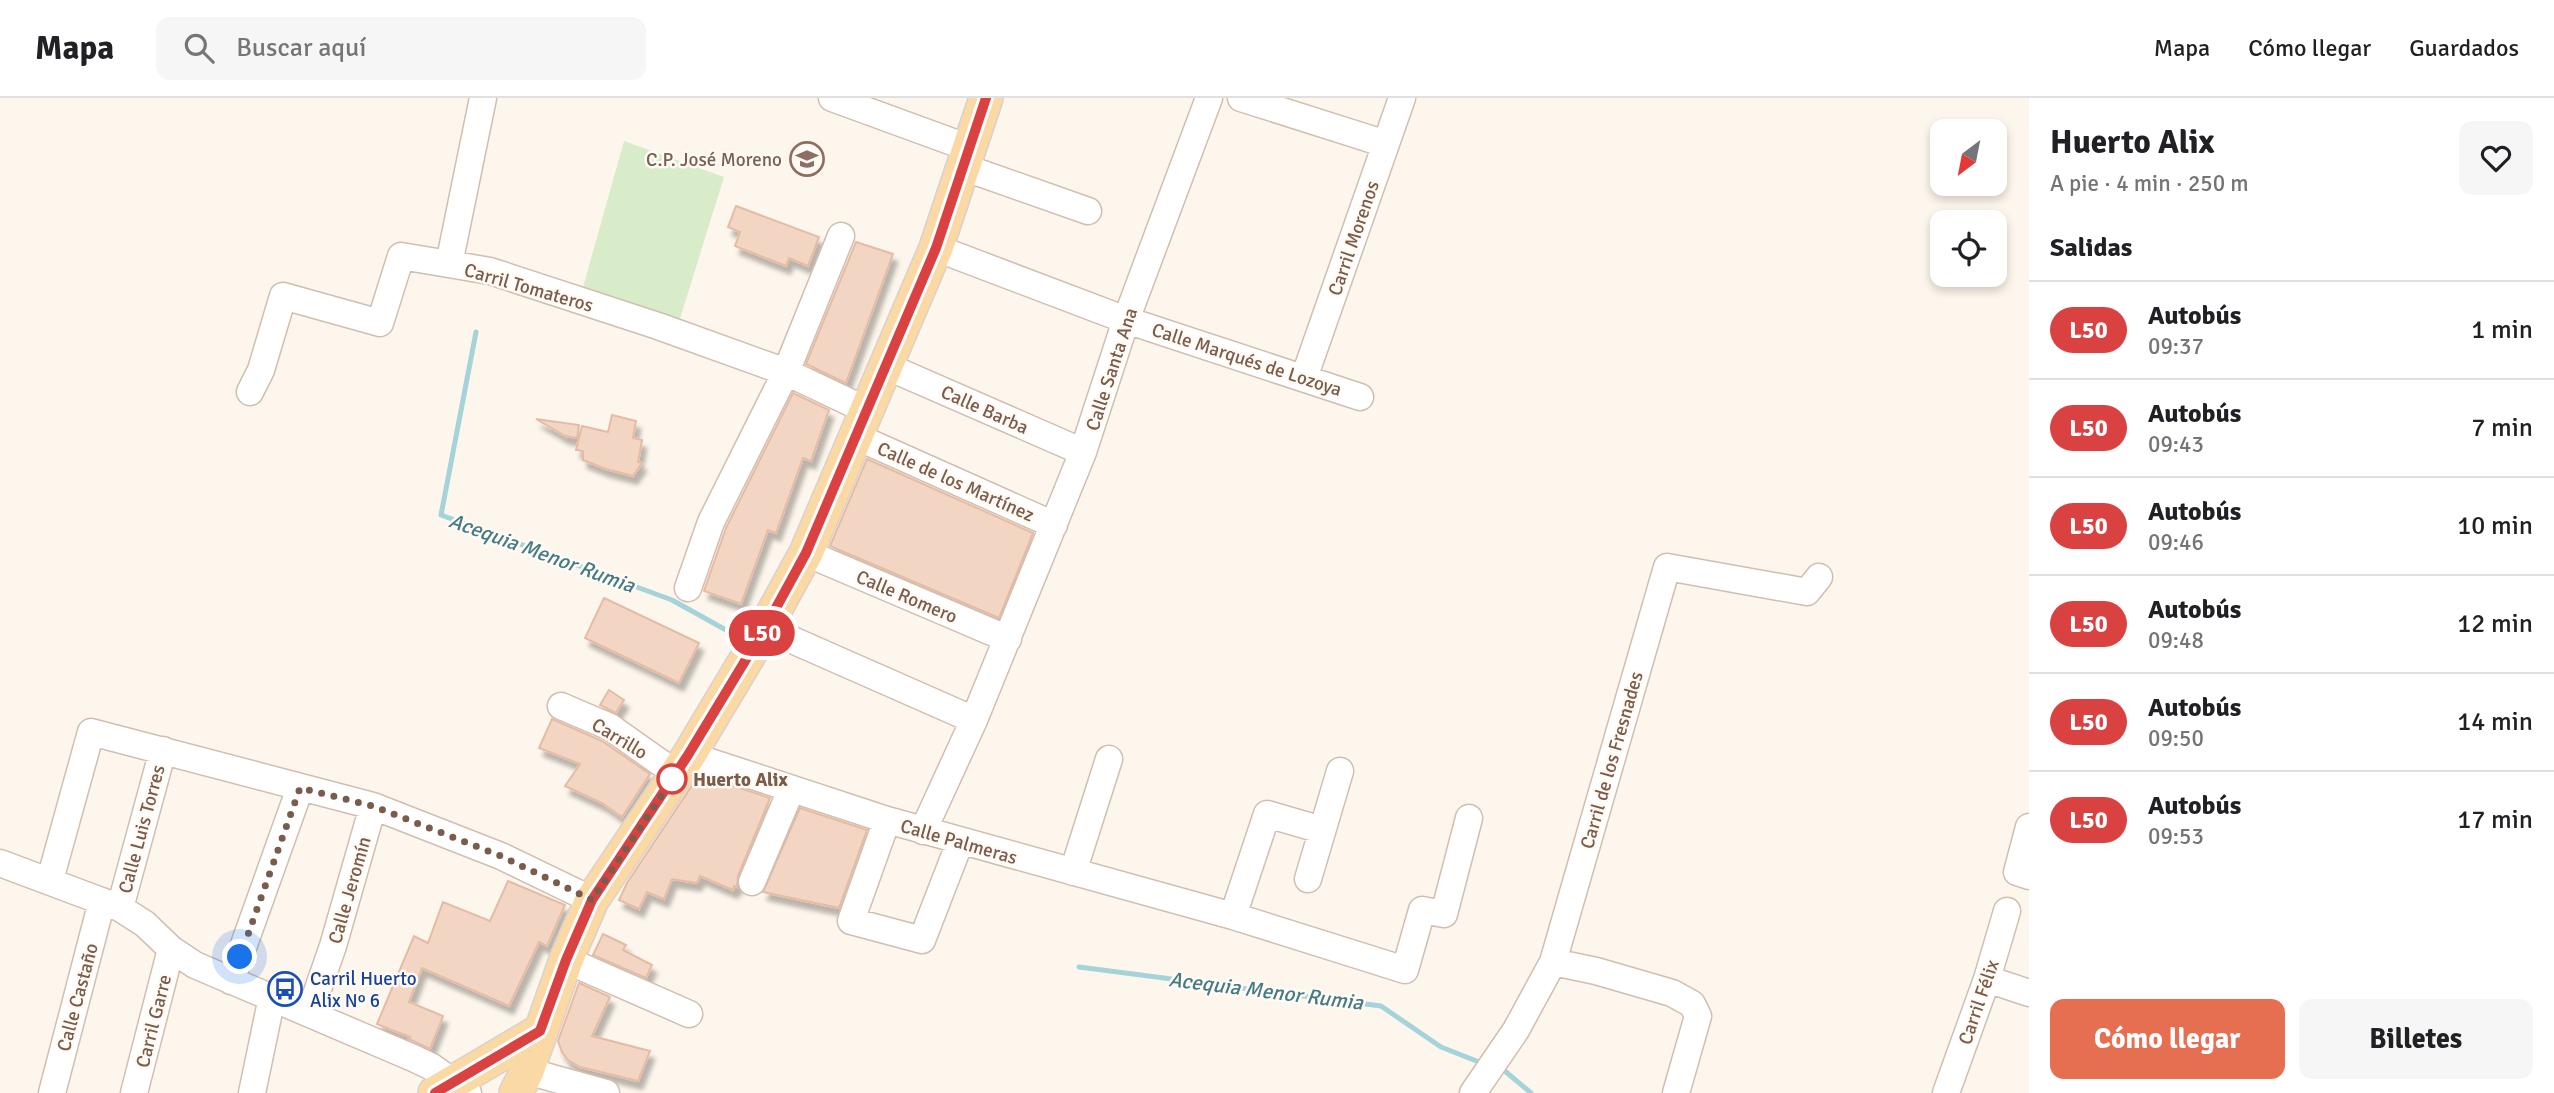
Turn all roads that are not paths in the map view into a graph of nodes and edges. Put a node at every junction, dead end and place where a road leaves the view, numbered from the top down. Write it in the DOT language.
graph roads {
  1 [pos="483,98"];
  2 [pos="832,98"];
  3 [pos="986,98"];
  4 [pos="1209,98"];
  5 [pos="1241,98"];
  6 [pos="1402,98"];
  7 [pos="1385,144"];
  8 [pos="966,158"];
  9 [pos="1088,211"];
  10 [pos="841,236"];
  11 [pos="936,248"];
  12 [pos="449,264"];
  13 [pos="1126,320"];
  14 [pos="887,366"];
  15 [pos="786,372"];
  16 [pos="1304,378"];
  17 [pos="250,392"];
  18 [pos="1360,397"];
  19 [pos="863,424"];
  20 [pos="1083,452"];
  21 [pos="1054,525"];
  22 [pos="806,553"];
  23 [pos="1819,577"];
  24 [pos="688,588"];
  25 [pos="765,628"];
  26 [pos="1008,639"];
  27 [pos="561,706"];
  28 [pos="974,720"];
  29 [pos="163,750"];
  30 [pos="1109,759"];
  31 [pos="682,764"];
  32 [pos="1340,771"];
  33 [pos="300,788"];
  34 [pos="791,790"];
  35 [pos="373,806"];
  36 [pos="1469,818"];
  37 [pos="887,820"];
  38 [pos="2029,827"];
  39 [pos="1322,830"];
  40 [pos="923,831"];
  41 [pos="960,842"];
  42 [pos="0,863"];
  43 [pos="1073,872"];
  44 [pos="2023,874"];
  45 [pos="1308,878"];
  46 [pos="50,880"];
  47 [pos="752,882"];
  48 [pos="592,900"];
  49 [pos="111,904"];
  50 [pos="2007,911"];
  51 [pos="1233,916"];
  52 [pos="171,949"];
  53 [pos="566,960"];
  54 [pos="1553,962"];
  55 [pos="1987,979"];
  56 [pos="231,981"];
  57 [pos="2029,993"];
  58 [pos="272,997"];
  59 [pos="310,1013"];
  60 [pos="689,1014"];
  61 [pos="540,1031"];
  62 [pos="522,1082"];
  63 [pos="453,1090"];
  64 [pos="52,1093"];
  65 [pos="134,1093"];
  66 [pos="252,1093"];
  67 [pos="606,1093"];
  68 [pos="1473,1093"];
  69 [pos="1676,1093"];
  70 [pos="1946,1093"];
  1 -- 12 [label="street"];
  2 -- 8 [label="street"];
  3 -- 8 [label="main road"];
  4 -- 13 [label="street, Calle Santa Ana"];
  5 -- 7 [label="street"];
  6 -- 7 [label="street, Carril Morenos"];
  7 -- 16 [label="street, Carril Morenos"];
  8 -- 9 [label="street"];
  8 -- 11 [label="main road"];
  10 -- 15 [label="street"];
  11 -- 13 [label="street, Calle Marqués de Lozoya"];
  11 -- 14 [label="main road"];
  12 -- 15 [label="street, Carril Tomateros"];
  12 -- 17 [label="street, Carril Tomateros"];
  13 -- 16 [label="street, Calle Marqués de Lozoya"];
  13 -- 20 [label="street, Calle Santa Ana"];
  14 -- 19 [label="main road"];
  14 -- 20 [label="street, Calle Barba"];
  15 -- 19 [label="street, Carril Tomateros"];
  15 -- 24 [label="street"];
  16 -- 18 [label="street, Calle Marqués de Lozoya"];
  19 -- 21 [label="street, Calle de los Martínez"];
  19 -- 22 [label="main road"];
  20 -- 21 [label="street, Calle Santa Ana"];
  21 -- 26 [label="street, Calle Santa Ana"];
  22 -- 25 [label="main road"];
  22 -- 26 [label="street, Calle Romero"];
  23 -- 54 [label="street, Carril de los Fresnades"];
  25 -- 28 [label="street"];
  25 -- 31 [label="main road"];
  26 -- 28 [label="street, Calle Santa Ana"];
  27 -- 31 [label="street, Carrillo"];
  28 -- 40 [label="street, Calle Santa Ana"];
  29 -- 33 [label="street"];
  29 -- 46 [label="street"];
  29 -- 49 [label="street, Calle Luis Torres"];
  30 -- 43 [label="street"];
  31 -- 34 [label="street, Calle Palmeras"];
  31 -- 48 [label="main road"];
  32 -- 39 [label="street"];
  33 -- 35 [label="street"];
  33 -- 56 [label="street"];
  34 -- 37 [label="street, Calle Palmeras"];
  34 -- 47 [label="street"];
  35 -- 48 [label="street"];
  35 -- 59 [label="street, Calle Jeromín"];
  36 -- 51 [label="street, Calle Palmeras"];
  37 -- 40 [label="street, Calle Palmeras"];
  37 -- 41 [label="street"];
  38 -- 44 [label="street"];
  39 -- 45 [label="street"];
  39 -- 51 [label="street"];
  40 -- 41 [label="street, Calle Palmeras"];
  41 -- 43 [label="street, Calle Palmeras"];
  42 -- 46 [label="street"];
  43 -- 51 [label="street, Calle Palmeras"];
  46 -- 49 [label="street"];
  48 -- 53 [label="main road"];
  49 -- 52 [label="street"];
  49 -- 64 [label="street, Calle Castaño"];
  50 -- 55 [label="street, Carril Félix"];
  52 -- 56 [label="street"];
  52 -- 65 [label="street, Carril Garre"];
  53 -- 60 [label="street"];
  53 -- 61 [label="main road"];
  54 -- 68 [label="street, Carril de los Fresnades"];
  54 -- 69 [label="street"];
  55 -- 57 [label="street"];
  55 -- 70 [label="street, Carril Félix"];
  56 -- 58 [label="street"];
  58 -- 59 [label="street"];
  58 -- 66 [label="street"];
  59 -- 63 [label="street"];
  61 -- 62 [label="main road"];
  61 -- 63 [label="main road"];
  62 -- 67 [label="street"];
}
